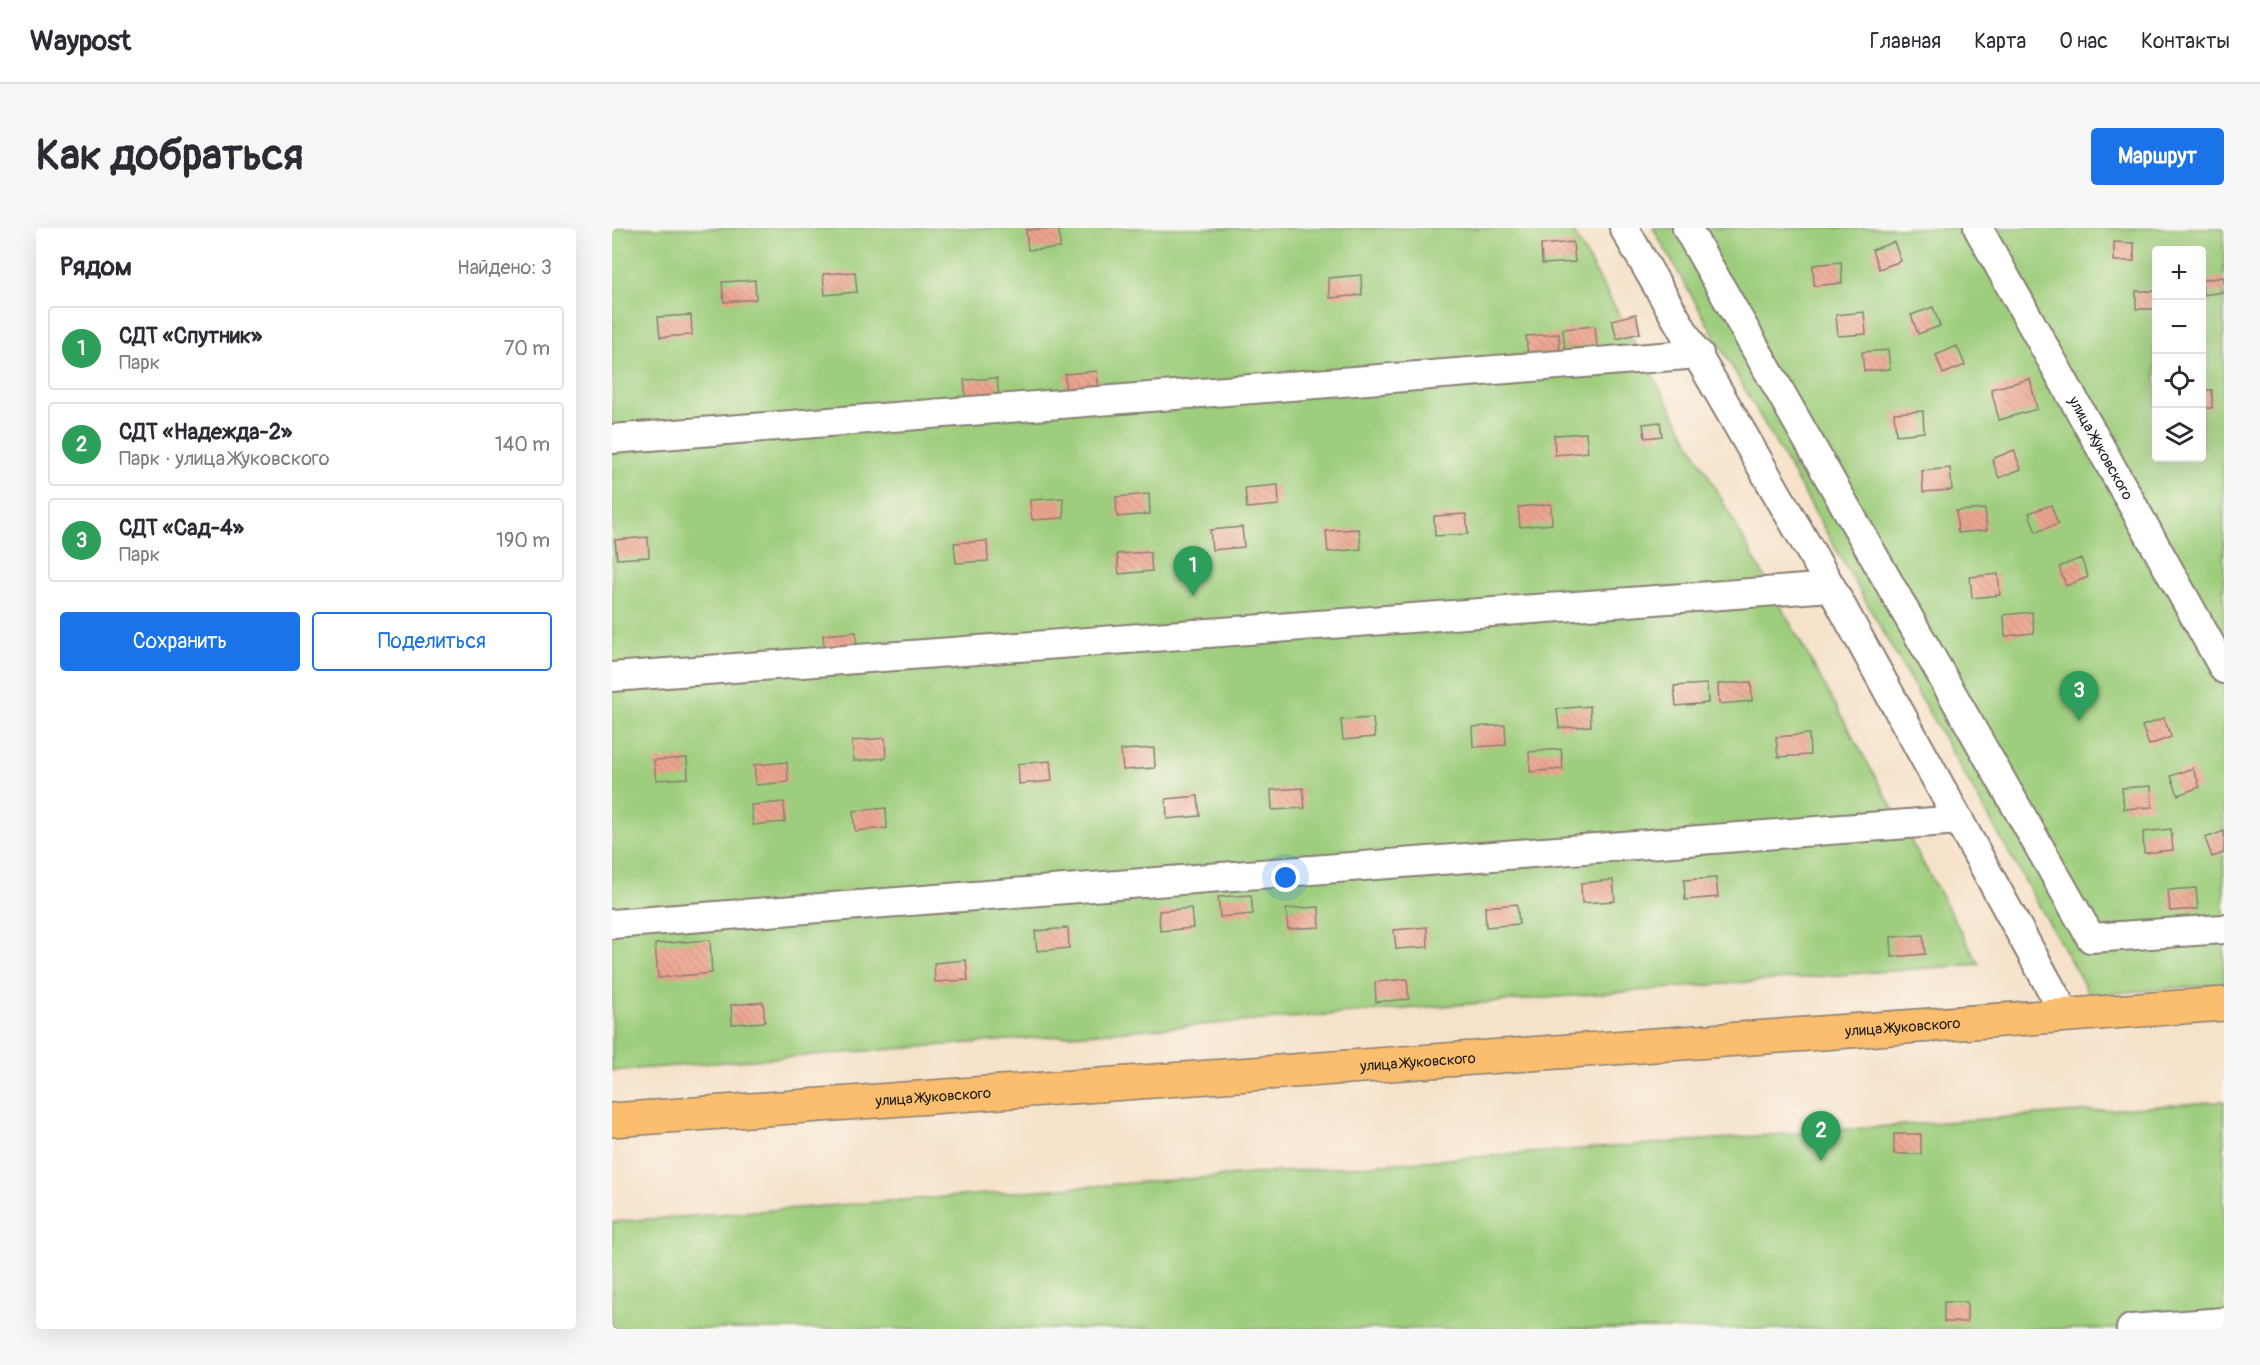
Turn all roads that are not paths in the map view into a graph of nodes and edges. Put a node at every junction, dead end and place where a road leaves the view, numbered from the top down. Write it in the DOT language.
graph roads {
  1 [pos="1624,228"];
  2 [pos="1687,228"];
  3 [pos="1978,228"];
  4 [pos="1699,354"];
  5 [pos="612,440"];
  6 [pos="1831,587"];
  7 [pos="2224,669"];
  8 [pos="612,677"];
  9 [pos="1959,820"];
  10 [pos="612,924"];
  11 [pos="2224,929"];
  12 [pos="2224,1004"];
  13 [pos="2066,1016"];
  14 [pos="612,1120"];
  15 [pos="2224,1322"];
  16 [pos="2131,1329"];
  1 -- 4 [label="lane"];
  2 -- 11 [label="lane"];
  3 -- 7 [label="lane, улица Жуковского"];
  4 -- 5 [label="lane"];
  4 -- 6 [label="lane"];
  6 -- 8 [label="lane"];
  6 -- 9 [label="lane"];
  9 -- 10 [label="lane"];
  9 -- 13 [label="lane"];
  12 -- 13 [label="main road, улица Жуковского"];
  13 -- 14 [label="main road, улица Жуковского"];
  15 -- 16 [label="lane"];
}
